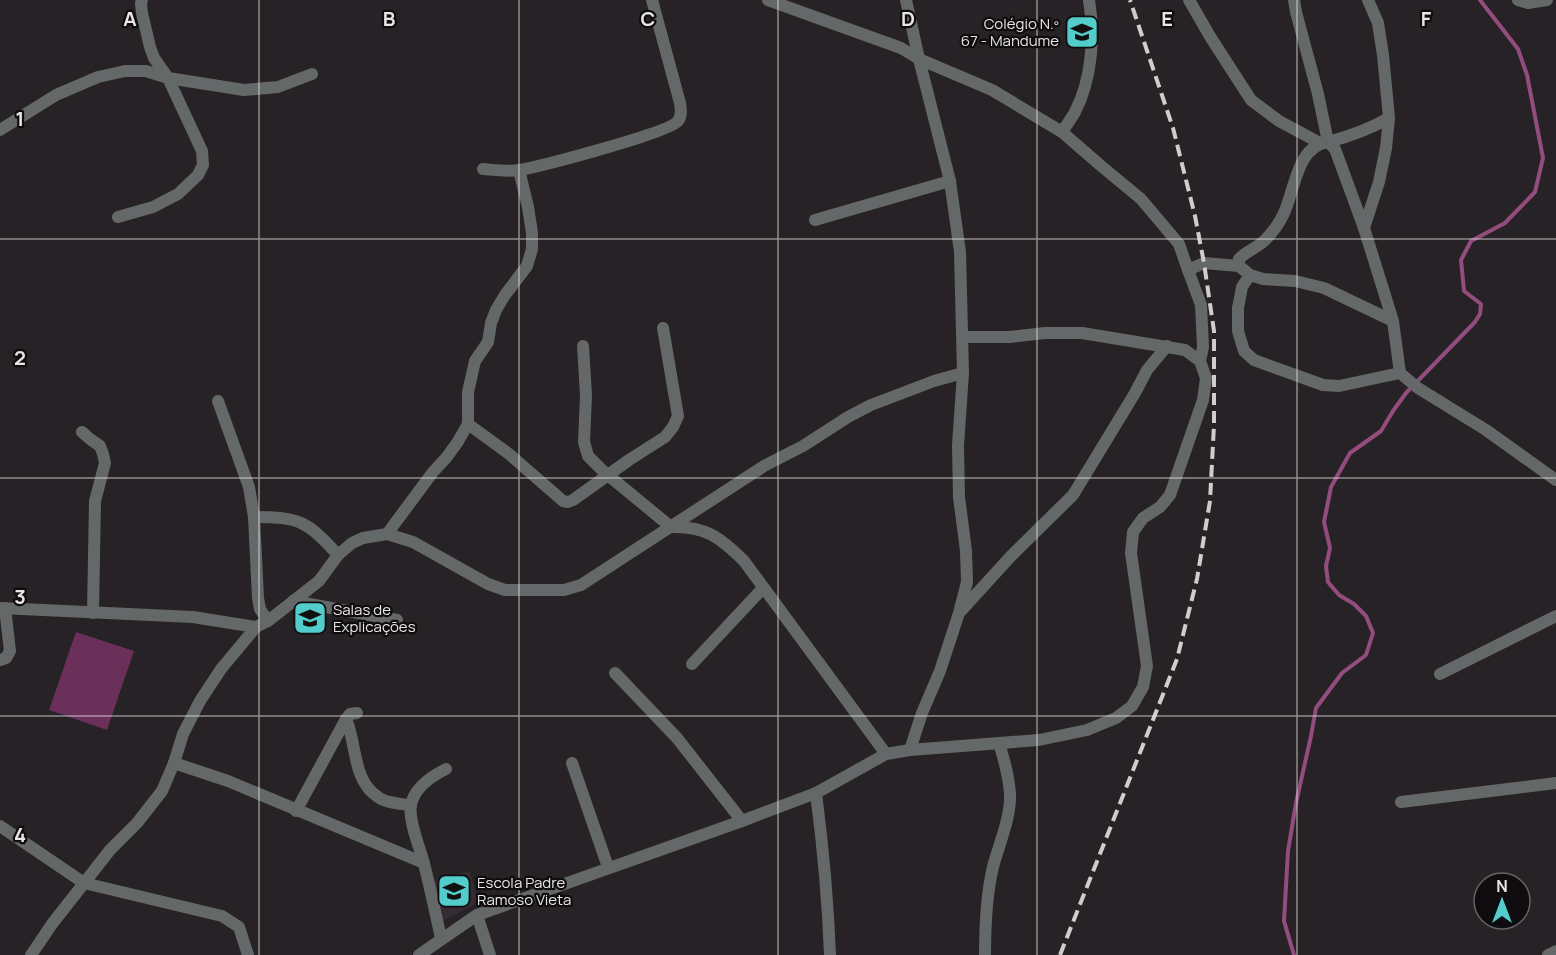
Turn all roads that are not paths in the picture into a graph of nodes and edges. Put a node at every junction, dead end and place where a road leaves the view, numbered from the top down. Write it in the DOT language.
graph roads {
  1 [pos="652,0"];
  2 [pos="768,0"];
  3 [pos="906,0"];
  4 [pos="1089,0"];
  5 [pos="1189,0"];
  6 [pos="1294,0"];
  7 [pos="1368,0"];
  8 [pos="1518,0"];
  9 [pos="1547,0"];
  10 [pos="141,1"];
  11 [pos="919,59"];
  12 [pos="312,74"];
  13 [pos="168,78"];
  14 [pos="1389,118"];
  15 [pos="0,130"];
  16 [pos="1062,132"];
  17 [pos="1324,142"];
  18 [pos="483,169"];
  19 [pos="519,170"];
  20 [pos="950,181"];
  21 [pos="118,217"];
  22 [pos="815,220"];
  23 [pos="1364,228"];
  24 [pos="1239,266"];
  25 [pos="1188,270"];
  26 [pos="1250,275"];
  27 [pos="1393,321"];
  28 [pos="663,328"];
  29 [pos="963,337"];
  30 [pos="583,346"];
  31 [pos="1167,346"];
  32 [pos="1200,361"];
  33 [pos="963,373"];
  34 [pos="1403,375"];
  35 [pos="218,401"];
  36 [pos="468,424"];
  37 [pos="82,432"];
  38 [pos="608,475"];
  39 [pos="1554,476"];
  40 [pos="254,517"];
  41 [pos="671,527"];
  42 [pos="387,534"];
  43 [pos="338,555"];
  44 [pos="763,588"];
  45 [pos="293,601"];
  46 [pos="3,608"];
  47 [pos="93,613"];
  48 [pos="959,613"];
  49 [pos="1556,616"];
  50 [pos="398,620"];
  51 [pos="268,621"];
  52 [pos="255,627"];
  53 [pos="0,660"];
  54 [pos="692,664"];
  55 [pos="615,673"];
  56 [pos="1440,674"];
  57 [pos="999,743"];
  58 [pos="910,750"];
  59 [pos="886,754"];
  60 [pos="174,763"];
  61 [pos="572,763"];
  62 [pos="446,769"];
  63 [pos="1556,783"];
  64 [pos="816,793"];
  65 [pos="1401,802"];
  66 [pos="411,805"];
  67 [pos="296,811"];
  68 [pos="742,821"];
  69 [pos="0,826"];
  70 [pos="424,863"];
  71 [pos="608,867"];
  72 [pos="84,883"];
  73 [pos="477,915"];
  74 [pos="441,938"];
  75 [pos="1556,951"];
  76 [pos="31,955"];
  77 [pos="248,955"];
  78 [pos="419,955"];
  79 [pos="490,955"];
  80 [pos="830,955"];
  81 [pos="985,955"];
  82 [pos="1548,955"];
  1 -- 19 [label="street"];
  2 -- 11 [label="street"];
  3 -- 11 [label="street"];
  4 -- 16 [label="street"];
  5 -- 17 [label="street"];
  6 -- 17 [label="street"];
  7 -- 14 [label="street"];
  8 -- 9 [label="street"];
  10 -- 13 [label="street"];
  11 -- 16 [label="street"];
  11 -- 20 [label="street"];
  12 -- 13 [label="street"];
  13 -- 15 [label="street"];
  13 -- 21 [label="street"];
  14 -- 17 [label="street"];
  14 -- 23 [label="street"];
  16 -- 25 [label="street"];
  17 -- 23 [label="street"];
  17 -- 24 [label="street"];
  18 -- 19 [label="street"];
  19 -- 36 [label="street"];
  20 -- 22 [label="street"];
  20 -- 29 [label="street"];
  23 -- 27 [label="street"];
  24 -- 25 [label="street"];
  24 -- 26 [label="street"];
  25 -- 32 [label="street"];
  26 -- 27 [label="street"];
  26 -- 34 [label="street"];
  27 -- 34 [label="street"];
  28 -- 38 [label="street"];
  29 -- 31 [label="street"];
  29 -- 33 [label="street"];
  30 -- 38 [label="street"];
  31 -- 32 [label="street"];
  31 -- 48 [label="street"];
  32 -- 57 [label="street"];
  33 -- 41 [label="street"];
  33 -- 48 [label="street"];
  34 -- 39 [label="street"];
  35 -- 40 [label="street"];
  36 -- 38 [label="street"];
  36 -- 42 [label="street"];
  37 -- 47 [label="street"];
  38 -- 41 [label="street"];
  40 -- 43 [label="street"];
  40 -- 51 [label="street"];
  41 -- 42 [label="street"];
  41 -- 44 [label="street"];
  42 -- 43 [label="street"];
  43 -- 45 [label="street"];
  44 -- 54 [label="street"];
  44 -- 59 [label="street"];
  45 -- 50 [label="street"];
  45 -- 51 [label="street"];
  46 -- 47 [label="street"];
  46 -- 53 [label="street"];
  47 -- 52 [label="street"];
  48 -- 58 [label="street"];
  49 -- 56 [label="street"];
  51 -- 52 [label="street"];
  52 -- 60 [label="street"];
  55 -- 68 [label="street"];
  57 -- 58 [label="street"];
  57 -- 81 [label="street"];
  58 -- 59 [label="street"];
  59 -- 64 [label="street"];
  60 -- 67 [label="street"];
  60 -- 72 [label="street"];
  61 -- 71 [label="street"];
  62 -- 66 [label="street"];
  63 -- 65 [label="street"];
  64 -- 68 [label="street"];
  64 -- 80 [label="street"];
  66 -- 67 [label="street"];
  66 -- 70 [label="street"];
  67 -- 70 [label="street"];
  68 -- 71 [label="street"];
  69 -- 72 [label="street"];
  70 -- 74 [label="street"];
  71 -- 73 [label="street"];
  72 -- 76 [label="street"];
  72 -- 77 [label="street"];
  73 -- 74 [label="street"];
  73 -- 79 [label="street"];
  74 -- 78 [label="street"];
  75 -- 82 [label="street"];
}
